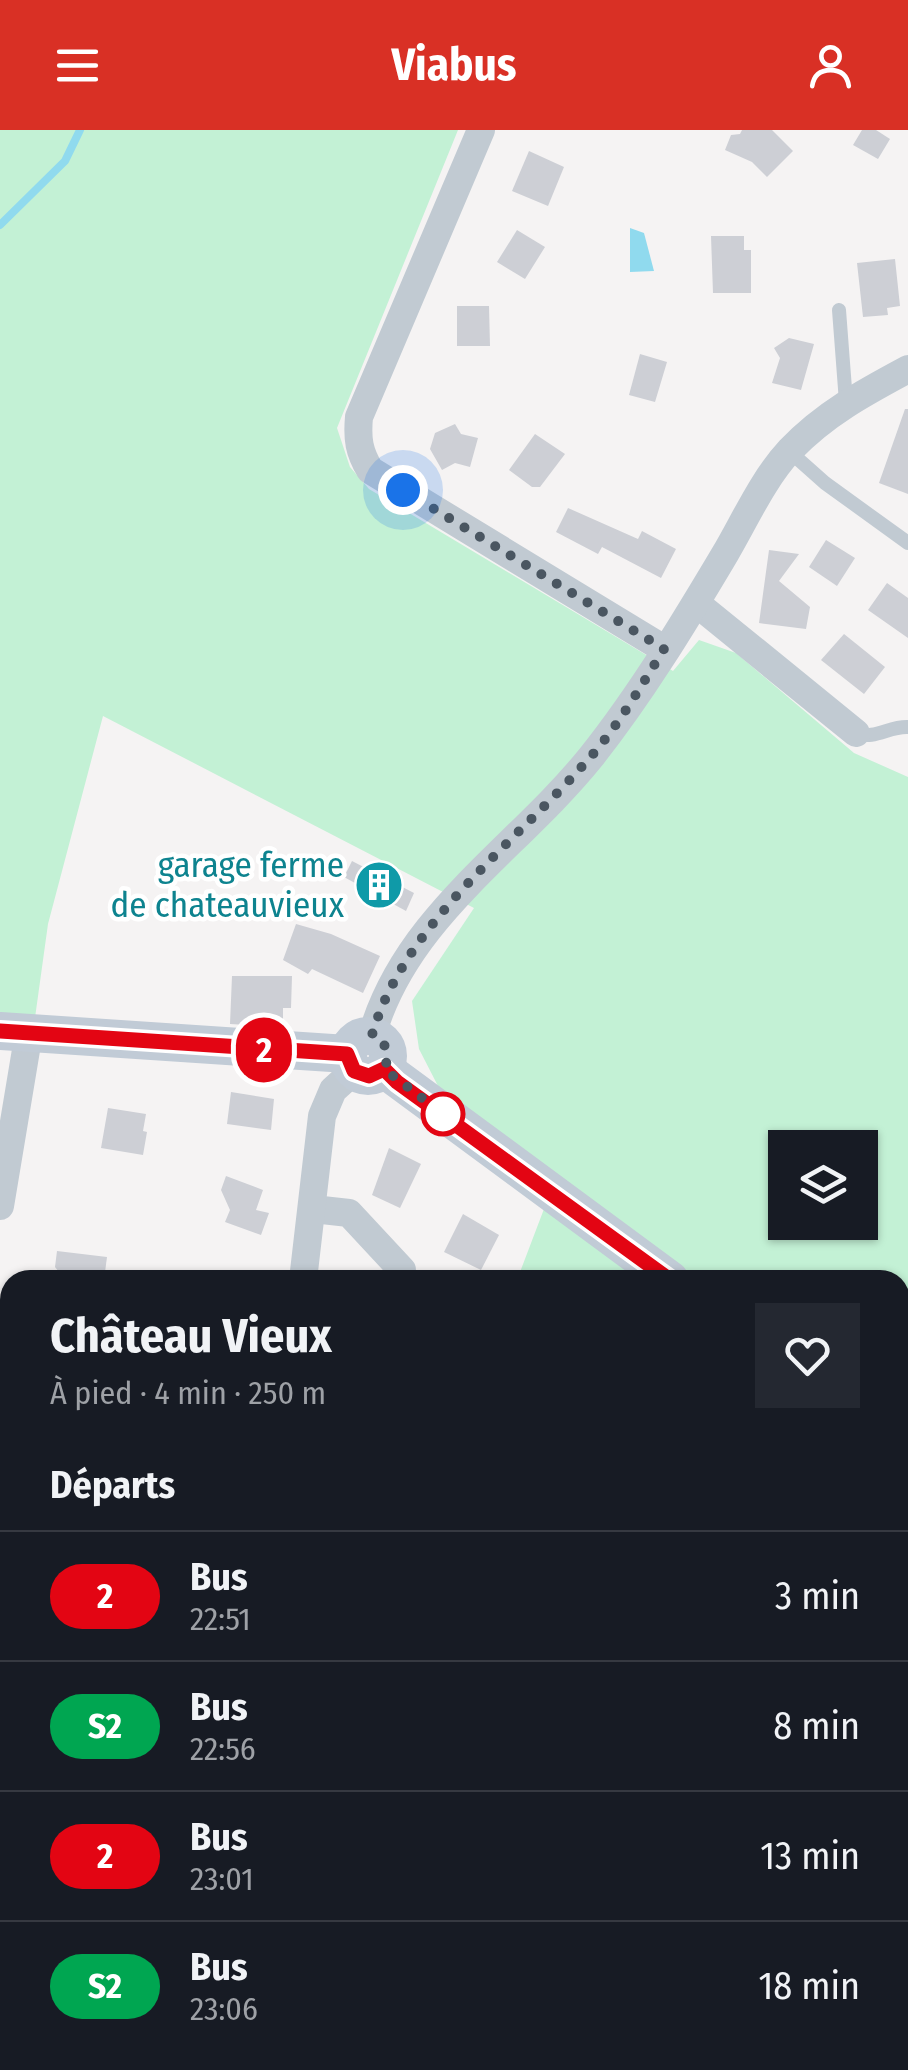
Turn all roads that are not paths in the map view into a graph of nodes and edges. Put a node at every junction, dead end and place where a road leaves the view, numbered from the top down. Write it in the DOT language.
graph roads {
  1 [pos="481,130"];
  2 [pos="839,310"];
  3 [pos="908,369"];
  4 [pos="846,402"];
  5 [pos="789,451"];
  6 [pos="908,543"];
  7 [pos="696,602"];
  8 [pos="664,649"];
  9 [pos="908,727"];
  10 [pos="856,733"];
  11 [pos="14,1032"];
  12 [pos="303,1053"];
  13 [pos="364,1057"];
  14 [pos="324,1107"];
  15 [pos="0,1206"];
  16 [pos="313,1209"];
  17 [pos="304,1270"];
  18 [pos="402,1270"];
  19 [pos="656,1270"];
  1 -- 8 [label="street"];
  2 -- 4 [label="lane"];
  3 -- 4 [label="street"];
  4 -- 5 [label="street"];
  5 -- 6 [label="lane"];
  5 -- 7 [label="street"];
  7 -- 8 [label="street"];
  7 -- 10 [label="street"];
  8 -- 13 [label="street"];
  9 -- 10 [label="lane"];
  11 -- 12 [label="street"];
  11 -- 15 [label="street"];
  12 -- 13 [label="street"];
  12 -- 14 [label="street"];
  13 -- 14 [label="street"];
  13 -- 19 [label="street"];
  14 -- 16 [label="street"];
  16 -- 17 [label="street"];
  16 -- 18 [label="street"];
}
